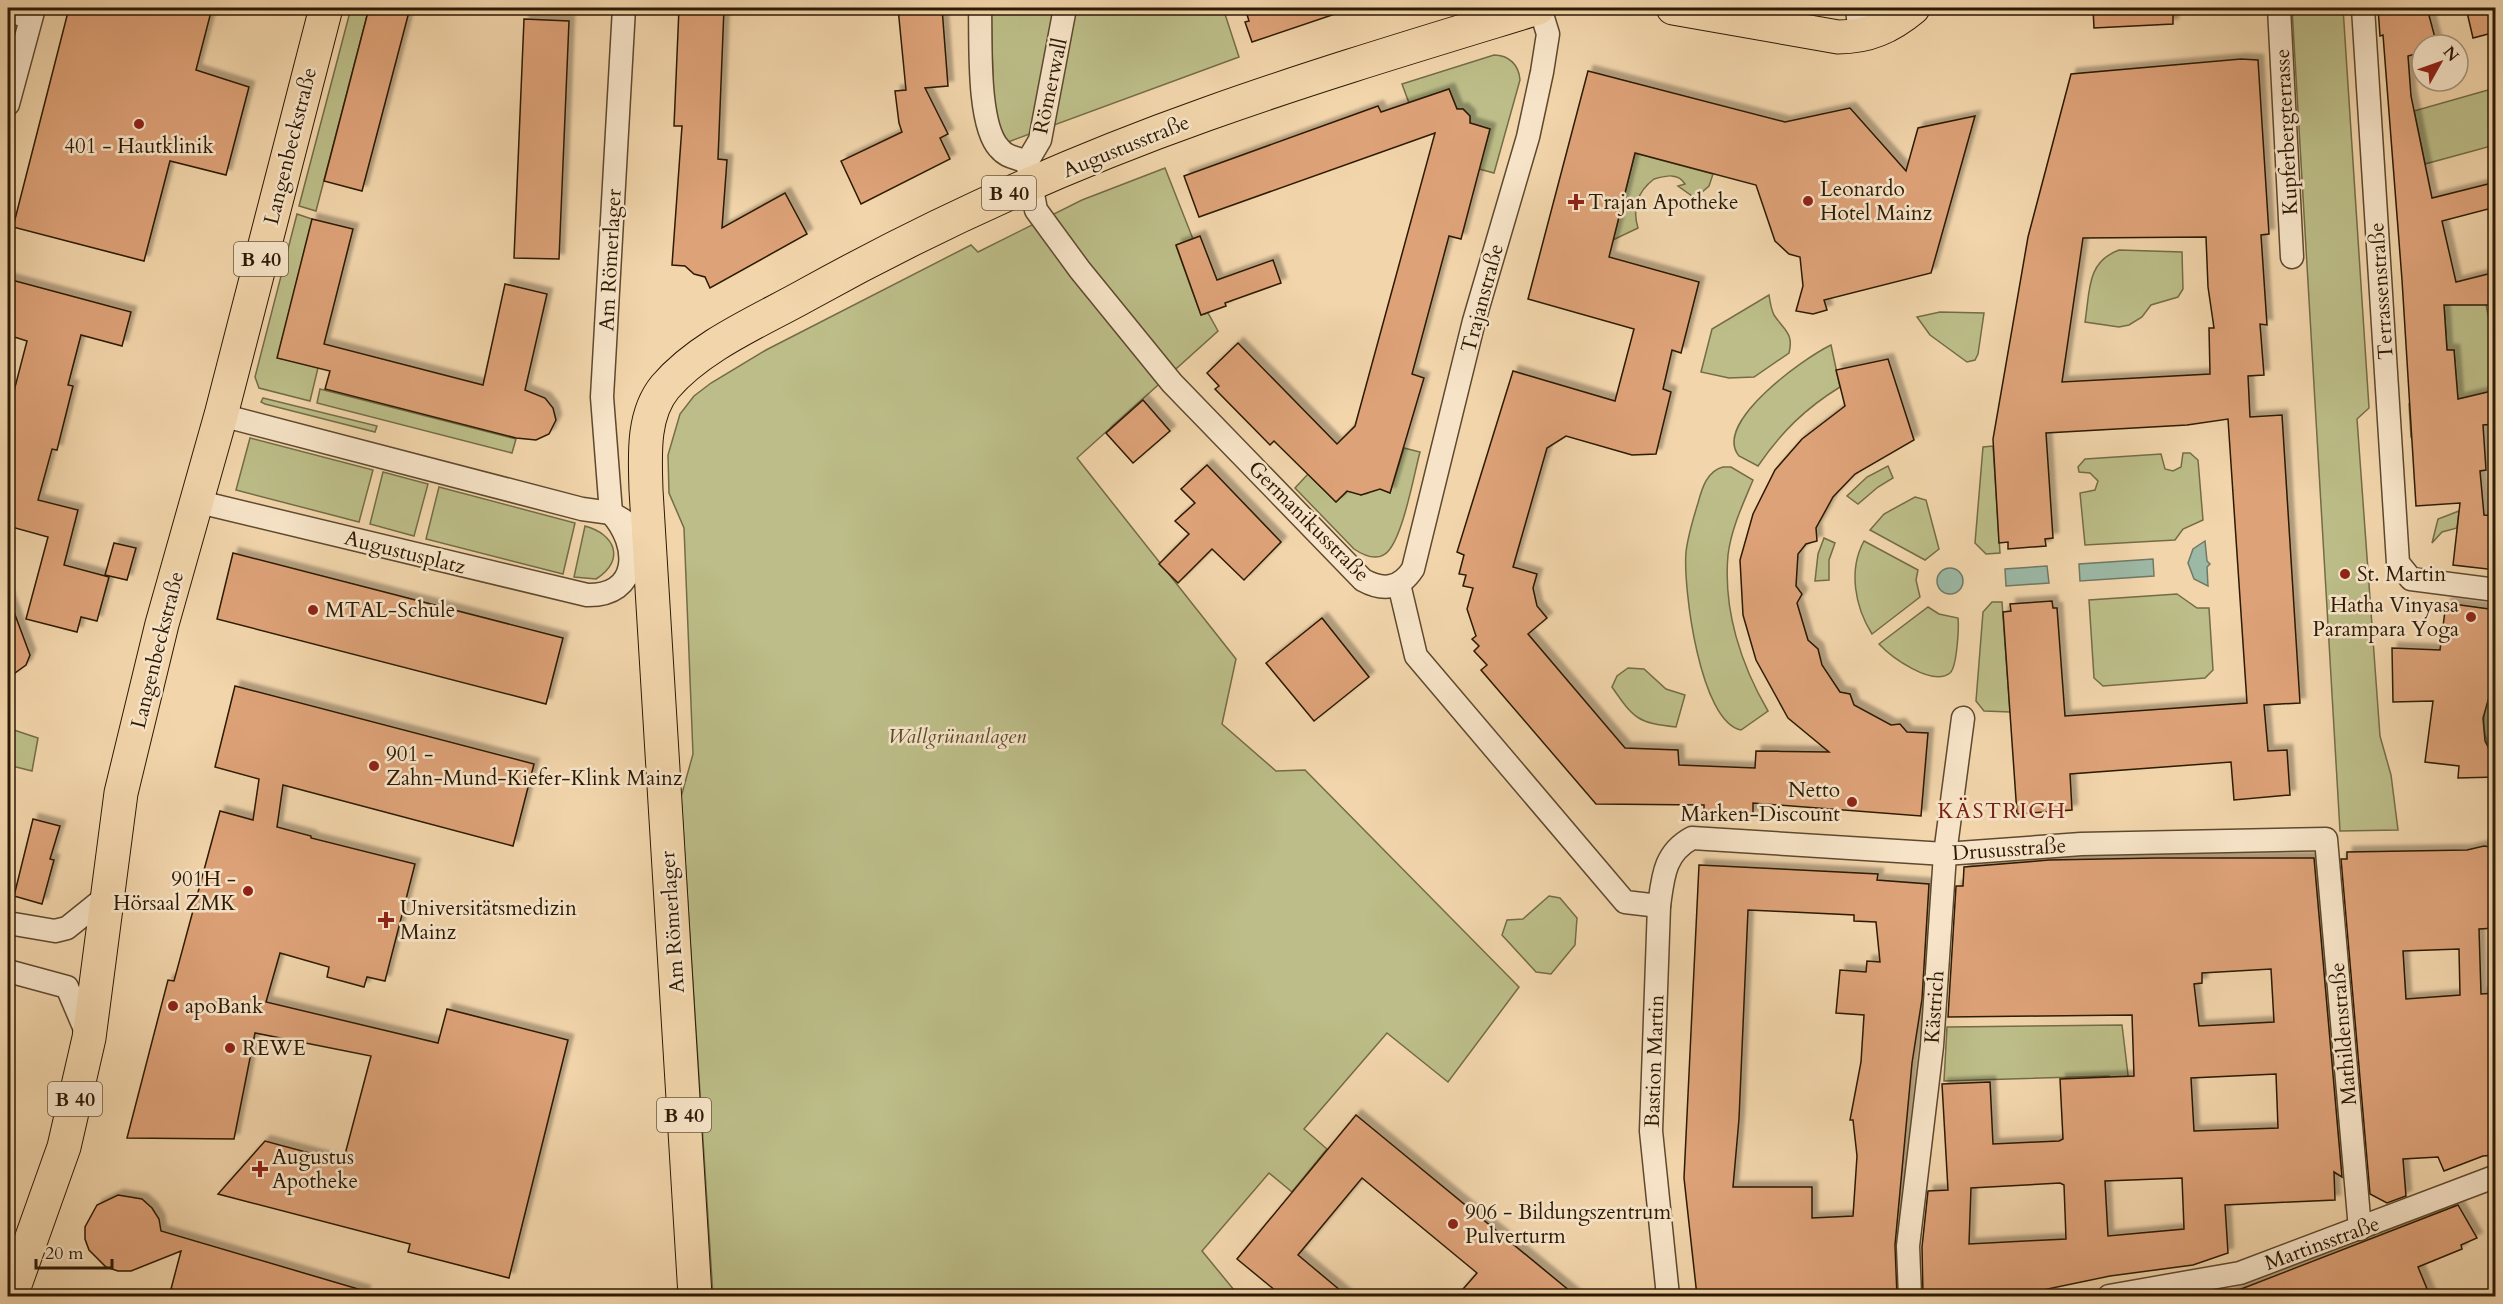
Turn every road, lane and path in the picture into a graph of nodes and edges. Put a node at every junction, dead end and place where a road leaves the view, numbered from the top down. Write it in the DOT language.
graph roads {
  1 [pos="326,8"];
  2 [pos="624,8"];
  3 [pos="980,8"];
  4 [pos="1065,8"];
  5 [pos="1539,8"];
  6 [pos="1673,8"];
  7 [pos="1913,8"];
  8 [pos="2279,8"];
  9 [pos="2363,8"];
  10 [pos="8,11"];
  11 [pos="32,12"];
  12 [pos="1859,22"];
  13 [pos="8,104"];
  14 [pos="1029,173"];
  15 [pos="2292,257"];
  16 [pos="221,415"];
  17 [pos="195,501"];
  18 [pos="611,513"];
  19 [pos="650,557"];
  20 [pos="1399,584"];
  21 [pos="2496,590"];
  22 [pos="615,591"];
  23 [pos="1963,718"];
  24 [pos="1692,838"];
  25 [pos="2326,839"];
  26 [pos="1945,854"];
  27 [pos="108,895"];
  28 [pos="1659,906"];
  29 [pos="8,923"];
  30 [pos="8,971"];
  31 [pos="89,1038"];
  32 [pos="2494,1177"];
  33 [pos="2360,1229"];
  34 [pos="11,1296"];
  35 [pos="695,1296"];
  36 [pos="1668,1296"];
  37 [pos="1910,1296"];
  38 [pos="2109,1296"];
  1 -- 16 [label="main road, Langenbeckstraße / B 40"];
  2 -- 18 [label="street, Am Römerlager"];
  3 -- 14 [label="street, Römerwall"];
  4 -- 14 [label="street, Römerwall"];
  5 -- 14 [label="main road, Augustusstraße / B 40"];
  5 -- 20 [label="street, Trajanstraße"];
  6 -- 12 [label="main road"];
  7 -- 12 [label="main road"];
  8 -- 15 [label="street, Kupferbergterrasse"];
  9 -- 21 [label="street, Terrassenstraße"];
  10 -- 11 [label="street"];
  11 -- 13 [label="street"];
  14 -- 19 [label="main road, Augustusstraße / B 40"];
  14 -- 20 [label="street, Germanikusstraße"];
  16 -- 17 [label="main road, Langenbeckstraße / B 40"];
  16 -- 18 [label="street"];
  17 -- 22 [label="street, Augustusplatz"];
  17 -- 27 [label="main road, Langenbeckstraße / B 40"];
  18 -- 19 [label="street"];
  18 -- 22 [label="street"];
  19 -- 22 [label="street, Augustusplatz"];
  19 -- 35 [label="main road, Am Römerlager / B 40"];
  20 -- 28 [label="street, Germanikusstraße"];
  23 -- 26 [label="street, Kästrich"];
  24 -- 26 [label="street, Drususstraße"];
  24 -- 28 [label="street, Bastion Martin"];
  25 -- 26 [label="street, Drususstraße"];
  25 -- 33 [label="street, Mathildenstraße"];
  26 -- 37 [label="street, Kästrich"];
  27 -- 29 [label="street"];
  27 -- 31 [label="main road, Langenbeckstraße / B 40"];
  28 -- 36 [label="street, Bastion Martin"];
  30 -- 31 [label="street"];
  31 -- 34 [label="main road, Langenbeckstraße / B 40"];
  32 -- 33 [label="street, Martinsstraße"];
  33 -- 38 [label="street, Martinsstraße"];
}
